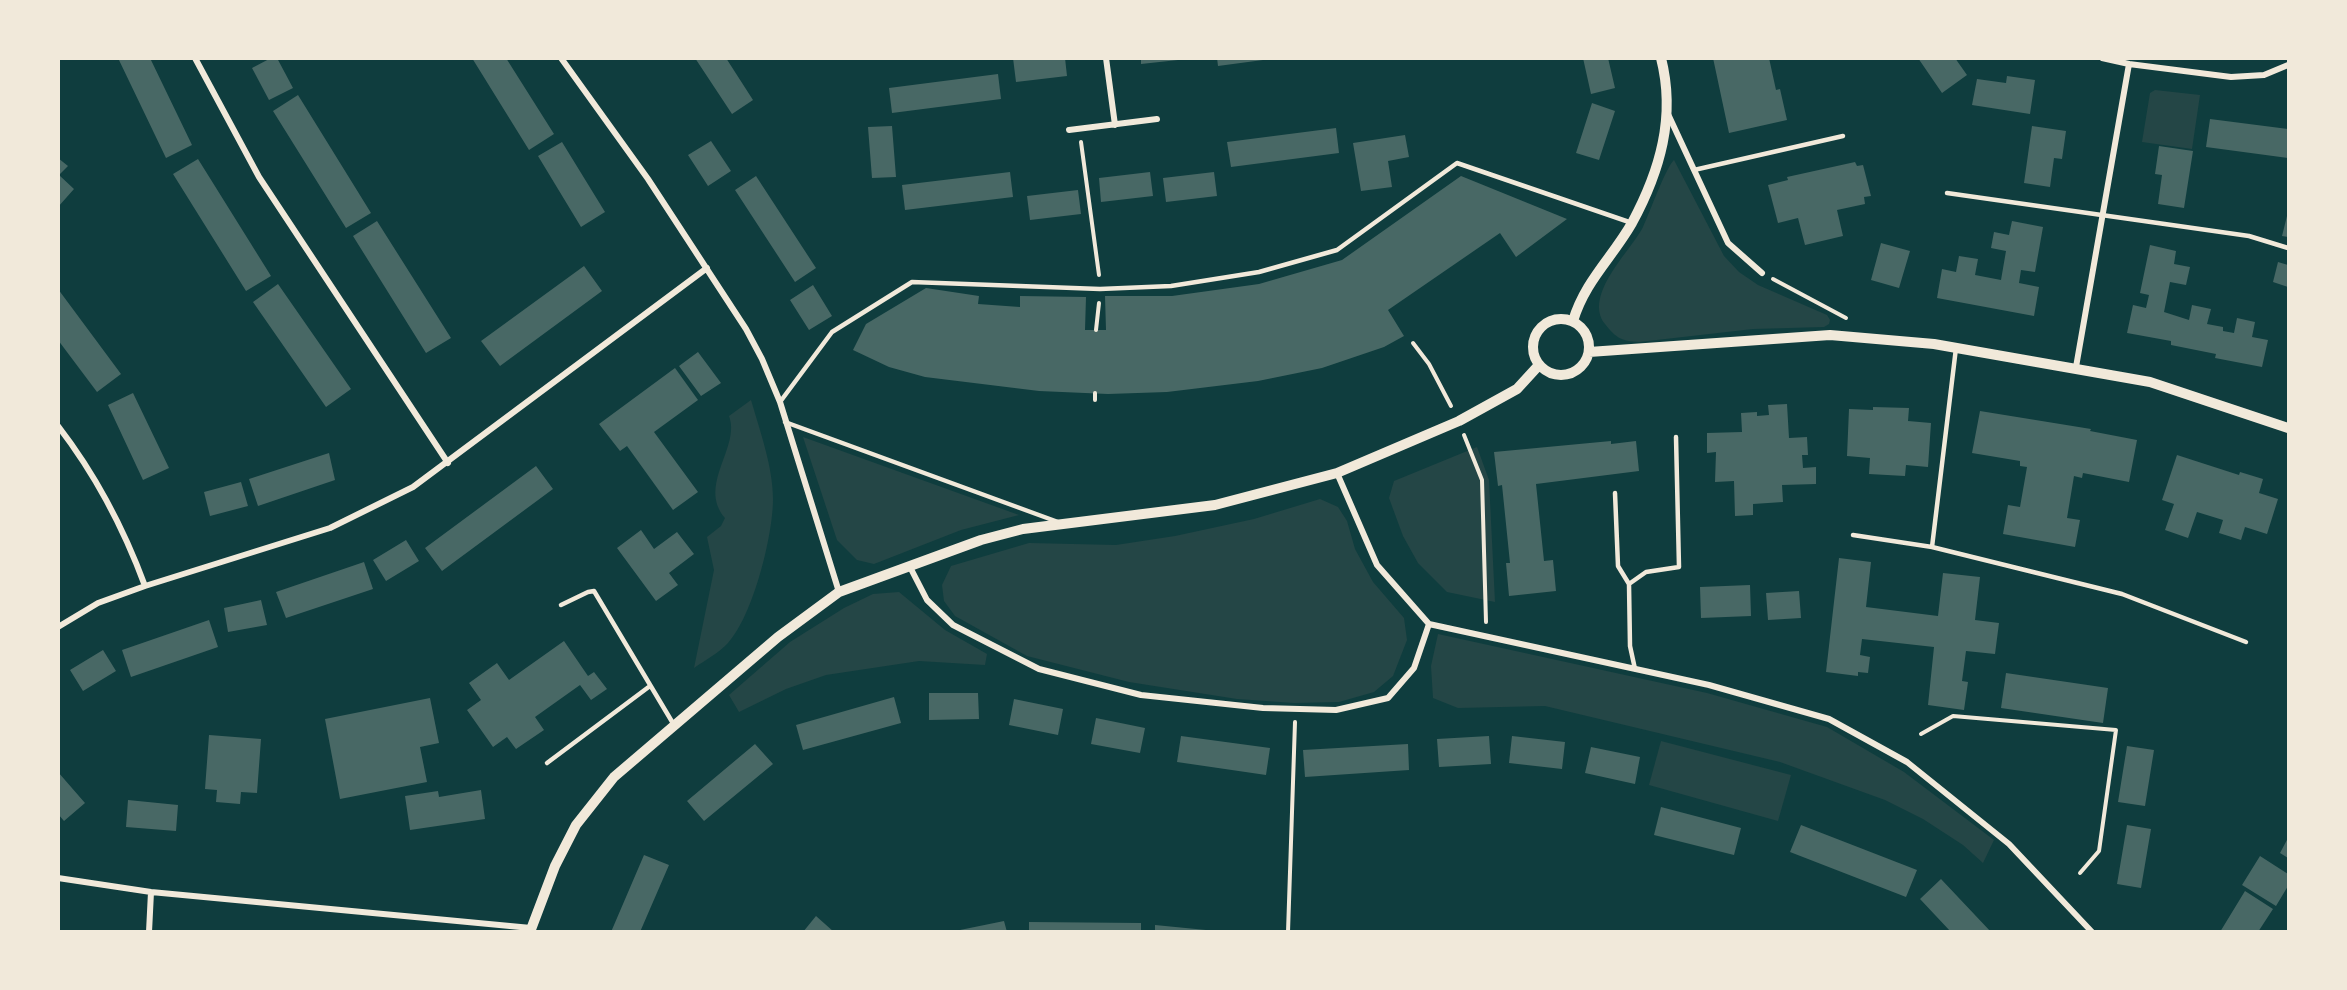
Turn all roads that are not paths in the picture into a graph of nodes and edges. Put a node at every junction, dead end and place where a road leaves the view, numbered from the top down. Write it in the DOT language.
graph roads {
  1 [pos="195,58"];
  2 [pos="561,58"];
  3 [pos="1106,58"];
  4 [pos="1661,58"];
  5 [pos="2102,58"];
  6 [pos="2129,64"];
  7 [pos="2289,65"];
  8 [pos="1668,113"];
  9 [pos="1157,119"];
  10 [pos="1115,125"];
  11 [pos="1069,130"];
  12 [pos="1843,136"];
  13 [pos="1694,170"];
  14 [pos="1947,193"];
  15 [pos="2103,214"];
  16 [pos="1632,223"];
  17 [pos="2289,248"];
  18 [pos="707,268"];
  19 [pos="1762,273"];
  20 [pos="1573,321"];
  21 [pos="1956,348"];
  22 [pos="1589,352"];
  23 [pos="1539,364"];
  24 [pos="2076,367"];
  25 [pos="780,402"];
  26 [pos="785,422"];
  27 [pos="58,426"];
  28 [pos="2289,428"];
  29 [pos="1676,437"];
  30 [pos="448,463"];
  31 [pos="1337,473"];
  32 [pos="1615,493"];
  33 [pos="1060,523"];
  34 [pos="1853,535"];
  35 [pos="1932,547"];
  36 [pos="910,567"];
  37 [pos="1629,584"];
  38 [pos="145,586"];
  39 [pos="839,592"];
  40 [pos="561,605"];
  41 [pos="1429,624"];
  42 [pos="58,627"];
  43 [pos="2246,642"];
  44 [pos="1635,669"];
  45 [pos="650,686"];
  46 [pos="674,725"];
  47 [pos="547,763"];
  48 [pos="58,878"];
  49 [pos="151,892"];
  50 [pos="531,930"];
  51 [pos="149,932"];
  52 [pos="2092,932"];
  1 -- 30 [label="street"];
  2 -- 18 [label="street"];
  3 -- 10 [label="street"];
  4 -- 8 [label="street"];
  5 -- 6 [label="street"];
  6 -- 7 [label="street"];
  6 -- 15 [label="street"];
  8 -- 13 [label="street"];
  8 -- 16 [label="street"];
  9 -- 10 [label="street"];
  10 -- 11 [label="street"];
  12 -- 13 [label="lane"];
  13 -- 19 [label="street"];
  14 -- 15 [label="lane"];
  15 -- 17 [label="lane"];
  15 -- 24 [label="street"];
  16 -- 20 [label="street"];
  16 -- 25 [label="lane"];
  18 -- 25 [label="street"];
  18 -- 30 [label="street"];
  20 -- 22 [label="street"];
  20 -- 23 [label="street"];
  21 -- 22 [label="street"];
  21 -- 24 [label="street"];
  21 -- 35 [label="lane"];
  22 -- 23 [label="street"];
  23 -- 31 [label="street"];
  24 -- 28 [label="street"];
  25 -- 26 [label="street"];
  26 -- 33 [label="lane"];
  26 -- 39 [label="street"];
  27 -- 38 [label="street"];
  29 -- 37 [label="lane"];
  30 -- 38 [label="street"];
  31 -- 33 [label="street"];
  31 -- 41 [label="street"];
  32 -- 37 [label="lane"];
  33 -- 36 [label="street"];
  34 -- 35 [label="lane"];
  35 -- 43 [label="lane"];
  36 -- 39 [label="street"];
  36 -- 41 [label="street"];
  37 -- 44 [label="lane"];
  38 -- 42 [label="street"];
  39 -- 46 [label="street"];
  40 -- 45 [label="lane"];
  41 -- 44 [label="street"];
  44 -- 52 [label="street"];
  45 -- 46 [label="lane"];
  45 -- 47 [label="lane"];
  46 -- 50 [label="street"];
  48 -- 49 [label="street"];
  49 -- 50 [label="street"];
  49 -- 51 [label="street"];
}
